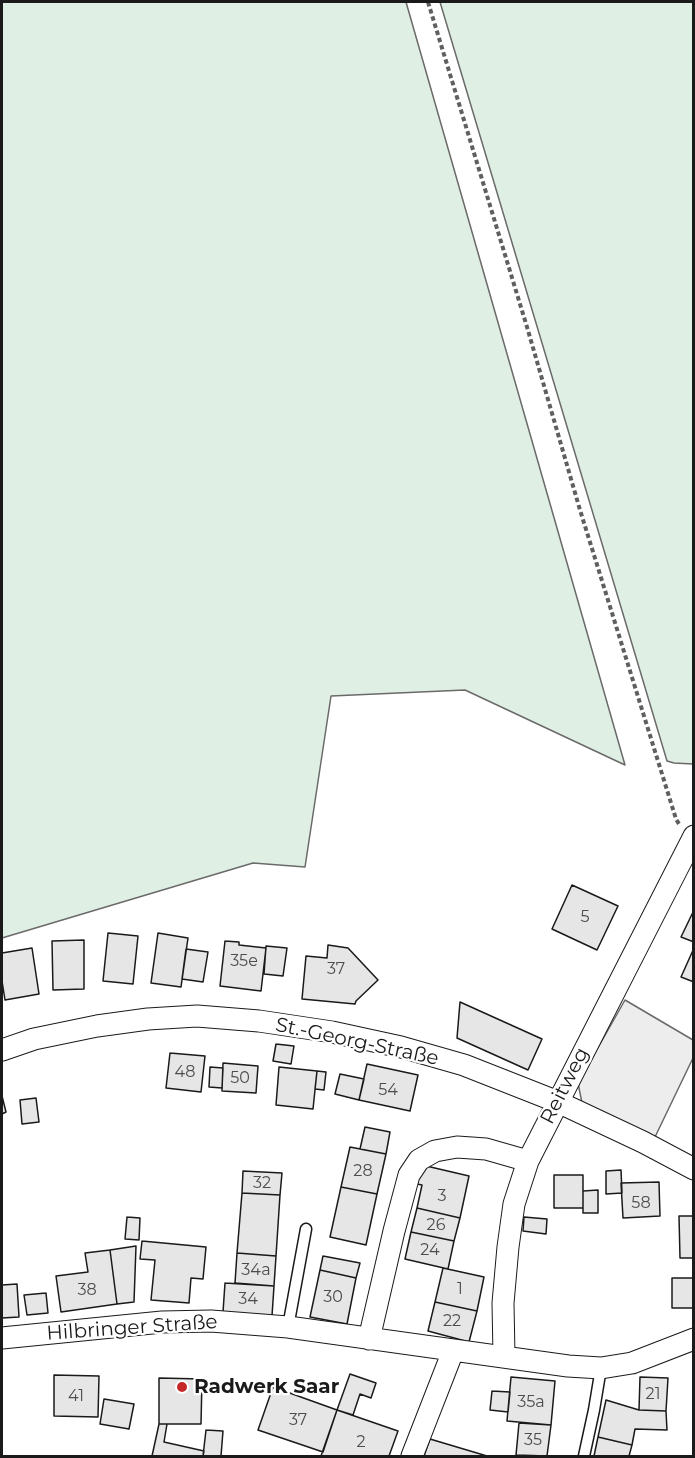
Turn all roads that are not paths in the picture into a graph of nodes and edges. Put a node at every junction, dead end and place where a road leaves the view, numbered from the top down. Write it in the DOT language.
graph roads {
  1 [pos="692,839"];
  2 [pos="2,1050"];
  3 [pos="558,1102"];
  4 [pos="528,1161"];
  5 [pos="693,1169"];
  6 [pos="306,1229"];
  7 [pos="288,1327"];
  8 [pos="2,1338"];
  9 [pos="369,1339"];
  10 [pos="693,1339"];
  11 [pos="453,1351"];
  12 [pos="504,1356"];
  13 [pos="601,1368"];
  14 [pos="412,1456"];
  15 [pos="584,1456"];
  1 -- 3 [label="street, Reitweg"];
  2 -- 3 [label="street, St.-Georg-Straße"];
  3 -- 4 [label="street, Reitweg"];
  3 -- 5 [label="street, St.-Georg-Straße"];
  4 -- 9 [label="street"];
  4 -- 12 [label="street, Reitweg"];
  6 -- 7 [label="lane"];
  7 -- 8 [label="street, Hilbringer Straße"];
  7 -- 9 [label="street, Hilbringer Straße"];
  9 -- 11 [label="street, Hilbringer Straße"];
  10 -- 13 [label="street, Hilbringer Straße"];
  11 -- 12 [label="street, Hilbringer Straße"];
  11 -- 14 [label="street"];
  12 -- 13 [label="street, Hilbringer Straße"];
  13 -- 15 [label="lane"];
}
